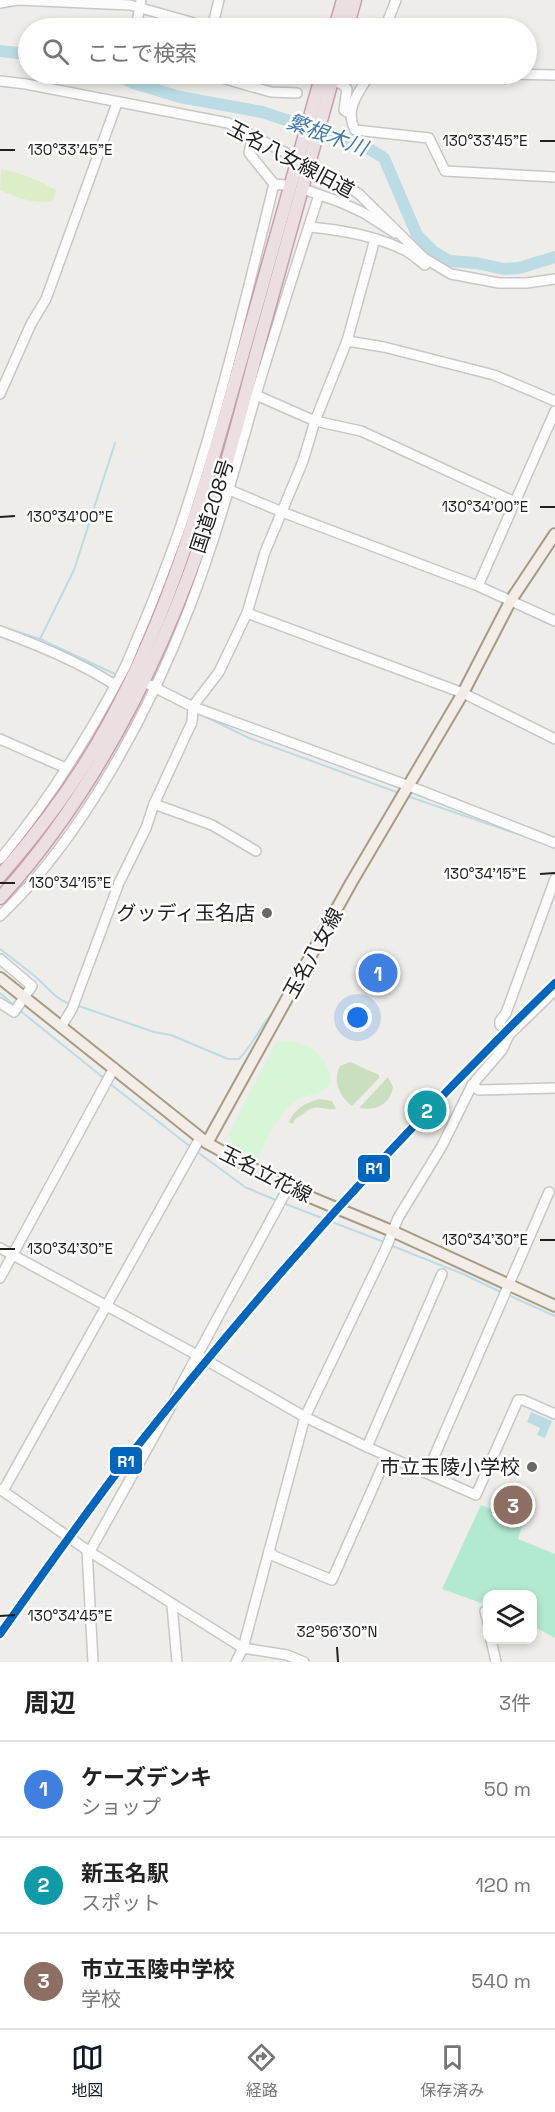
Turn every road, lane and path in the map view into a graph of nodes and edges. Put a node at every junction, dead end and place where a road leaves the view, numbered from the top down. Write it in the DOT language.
graph roads {
  1 [pos="219,0"];
  2 [pos="343,0"];
  3 [pos="355,0"];
  4 [pos="396,0"];
  5 [pos="0,3"];
  6 [pos="140,3"];
  7 [pos="138,18"];
  8 [pos="183,18"];
  9 [pos="214,18"];
  10 [pos="338,18"];
  11 [pos="350,18"];
  12 [pos="390,18"];
  13 [pos="537,75"];
  14 [pos="555,75"];
  15 [pos="0,81"];
  16 [pos="18,83"];
  17 [pos="26,84"];
  18 [pos="243,84"];
  19 [pos="327,84"];
  20 [pos="342,84"];
  21 [pos="365,84"];
  22 [pos="297,93"];
  23 [pos="117,103"];
  24 [pos="350,111"];
  25 [pos="253,135"];
  26 [pos="304,158"];
  27 [pos="555,177"];
  28 [pos="274,184"];
  29 [pos="285,185"];
  30 [pos="309,191"];
  31 [pos="320,195"];
  32 [pos="310,227"];
  33 [pos="375,239"];
  34 [pos="407,241"];
  35 [pos="451,274"];
  36 [pos="555,279"];
  37 [pos="347,340"];
  38 [pos="0,394"];
  39 [pos="256,395"];
  40 [pos="555,401"];
  41 [pos="555,411"];
  42 [pos="315,421"];
  43 [pos="203,477"];
  44 [pos="224,487"];
  45 [pos="515,502"];
  46 [pos="282,512"];
  47 [pos="555,534"];
  48 [pos="478,586"];
  49 [pos="511,600"];
  50 [pos="247,613"];
  51 [pos="555,621"];
  52 [pos="0,631"];
  53 [pos="138,679"];
  54 [pos="115,685"];
  55 [pos="463,693"];
  56 [pos="193,706"];
  57 [pos="555,739"];
  58 [pos="0,740"];
  59 [pos="66,768"];
  60 [pos="409,786"];
  61 [pos="154,804"];
  62 [pos="555,843"];
  63 [pos="256,851"];
  64 [pos="0,859"];
  65 [pos="0,876"];
  66 [pos="555,879"];
  67 [pos="0,898"];
  68 [pos="0,916"];
  69 [pos="0,959"];
  70 [pos="0,978"];
  71 [pos="555,990"];
  72 [pos="25,997"];
  73 [pos="0,1003"];
  74 [pos="61,1027"];
  75 [pos="509,1035"];
  76 [pos="114,1068"];
  77 [pos="472,1085"];
  78 [pos="555,1088"];
  79 [pos="199,1145"];
  80 [pos="288,1188"];
  81 [pos="549,1192"];
  82 [pos="389,1240"];
  83 [pos="0,1248"];
  84 [pos="13,1256"];
  85 [pos="442,1274"];
  86 [pos="0,1278"];
  87 [pos="510,1286"];
  88 [pos="106,1306"];
  89 [pos="555,1306"];
  90 [pos="197,1355"];
  91 [pos="555,1414"];
  92 [pos="305,1418"];
  93 [pos="367,1447"];
  94 [pos="387,1456"];
  95 [pos="427,1473"];
  96 [pos="1,1490"];
  97 [pos="88,1551"];
  98 [pos="269,1551"];
  99 [pos="172,1605"];
  100 [pos="492,1644"];
  101 [pos="243,1648"];
  102 [pos="93,1662"];
  103 [pos="177,1662"];
  104 [pos="236,1662"];
  105 [pos="304,1662"];
  106 [pos="496,1662"];
  1 -- 9 [label="street"];
  2 -- 10 [label="highway"];
  3 -- 11 [label="highway"];
  4 -- 12 [label="street"];
  5 -- 6 [label="street"];
  6 -- 7 [label="street"];
  6 -- 8 [label="street"];
  13 -- 14 [label="street"];
  15 -- 16 [label="street, 玉名八女線旧道"];
  17 -- 23 [label="street, 玉名八女線旧道"];
  18 -- 22 [label="street"];
  19 -- 26 [label="highway, 国道208号"];
  20 -- 24 [label="street"];
  21 -- 24 [label="street"];
  23 -- 25 [label="street, 玉名八女線旧道"];
  23 -- 38 [label="street"];
  24 -- 27 [label="street"];
  25 -- 26 [label="street, 玉名八女線旧道"];
  25 -- 28 [label="street"];
  26 -- 34 [label="street, 玉名八女線旧道"];
  26 -- 43 [label="highway, 国道208号"];
  26 -- 44 [label="highway, 国道208号"];
  28 -- 29 [label="street"];
  28 -- 43 [label="street"];
  30 -- 31 [label="street"];
  31 -- 32 [label="street"];
  31 -- 34 [label="street"];
  32 -- 33 [label="street"];
  32 -- 39 [label="street"];
  33 -- 35 [label="street"];
  33 -- 37 [label="street"];
  34 -- 35 [label="street, 玉名八女線旧道"];
  35 -- 36 [label="street, 玉名八女線旧道"];
  37 -- 40 [label="street"];
  37 -- 42 [label="street"];
  39 -- 42 [label="street"];
  39 -- 44 [label="street"];
  41 -- 45 [label="street"];
  42 -- 45 [label="street"];
  42 -- 46 [label="street"];
  43 -- 44 [label="street"];
  43 -- 53 [label="highway, 国道208号"];
  44 -- 46 [label="street"];
  44 -- 53 [label="highway, 国道208号"];
  45 -- 48 [label="street"];
  46 -- 48 [label="street"];
  46 -- 50 [label="street"];
  47 -- 49 [label="main road, 玉名八女線"];
  48 -- 49 [label="street"];
  49 -- 51 [label="street"];
  49 -- 55 [label="main road, 玉名八女線"];
  50 -- 55 [label="street"];
  50 -- 56 [label="street"];
  52 -- 54 [label="street"];
  53 -- 54 [label="street"];
  53 -- 56 [label="street"];
  53 -- 65 [label="highway, 国道208号"];
  53 -- 67 [label="highway, 国道208号"];
  53 -- 68 [label="street"];
  54 -- 59 [label="street"];
  55 -- 57 [label="street"];
  55 -- 60 [label="main road, 玉名八女線"];
  56 -- 60 [label="street"];
  56 -- 61 [label="street"];
  58 -- 59 [label="street"];
  59 -- 64 [label="street"];
  60 -- 62 [label="street"];
  60 -- 79 [label="main road, 玉名八女線"];
  61 -- 63 [label="street"];
  61 -- 74 [label="street"];
  66 -- 75 [label="street"];
  69 -- 72 [label="street"];
  70 -- 72 [label="main road"];
  71 -- 75 [label="street"];
  72 -- 73 [label="street"];
  72 -- 74 [label="main road"];
  74 -- 76 [label="main road"];
  75 -- 77 [label="street"];
  76 -- 79 [label="main road"];
  76 -- 84 [label="street"];
  77 -- 78 [label="street"];
  77 -- 82 [label="street"];
  79 -- 80 [label="main road, 玉名立花線"];
  79 -- 88 [label="street"];
  80 -- 82 [label="main road, 玉名立花線"];
  80 -- 90 [label="street"];
  81 -- 87 [label="street"];
  82 -- 87 [label="main road, 玉名立花線"];
  82 -- 92 [label="street"];
  83 -- 84 [label="street"];
  84 -- 86 [label="street"];
  84 -- 88 [label="street"];
  85 -- 93 [label="street"];
  87 -- 89 [label="main road, 玉名立花線"];
  87 -- 95 [label="street"];
  88 -- 90 [label="street"];
  88 -- 96 [label="street"];
  90 -- 92 [label="street"];
  90 -- 97 [label="street"];
  91 -- 95 [label="street"];
  92 -- 93 [label="street"];
  92 -- 98 [label="street"];
  93 -- 94 [label="street"];
  94 -- 95 [label="street"];
  94 -- 98 [label="street"];
  96 -- 97 [label="street"];
  97 -- 99 [label="street"];
  97 -- 102 [label="street"];
  98 -- 101 [label="street"];
  99 -- 101 [label="street"];
  99 -- 103 [label="street"];
  100 -- 106 [label="street"];
  101 -- 104 [label="street"];
  101 -- 105 [label="street"];
}
